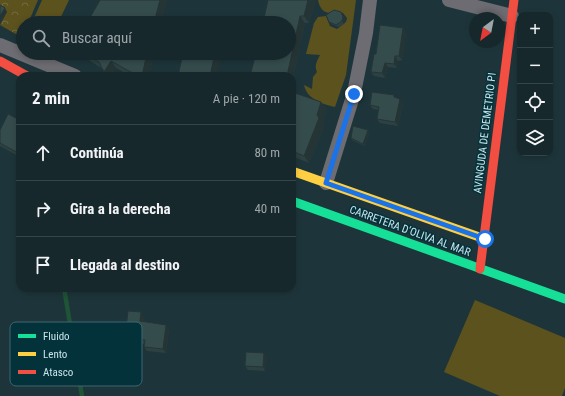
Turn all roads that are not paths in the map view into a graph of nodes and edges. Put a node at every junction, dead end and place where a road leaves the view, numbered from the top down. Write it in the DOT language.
graph roads {
  1 [pos="370,0"];
  2 [pos="450,0"];
  3 [pos="514,0"];
  4 [pos="512,16"];
  5 [pos="0,45"];
  6 [pos="16,52"];
  7 [pos="36,60"];
  8 [pos="0,61"];
  9 [pos="20,72"];
  10 [pos="65,72"];
  11 [pos="296,172"];
  12 [pos="326,183"];
  13 [pos="296,202"];
  14 [pos="485,239"];
  15 [pos="480,269"];
  16 [pos="565,299"];
  1 -- 12 [label="street"];
  2 -- 4 [label="street"];
  3 -- 4 [label="street, AVINGUDA DE DEMETRIO PI"];
  4 -- 14 [label="street, AVINGUDA DE DEMETRIO PI"];
  5 -- 6 [label="street"];
  7 -- 10 [label="street"];
  8 -- 9 [label="street"];
  11 -- 12 [label="street"];
  12 -- 14 [label="street"];
  13 -- 15 [label="street, CARRETERA D’OLIVA AL MAR"];
  14 -- 15 [label="street, AVINGUDA DE DEMETRIO PI"];
  15 -- 16 [label="street, CARRETERA D’OLIVA AL MAR"];
}
